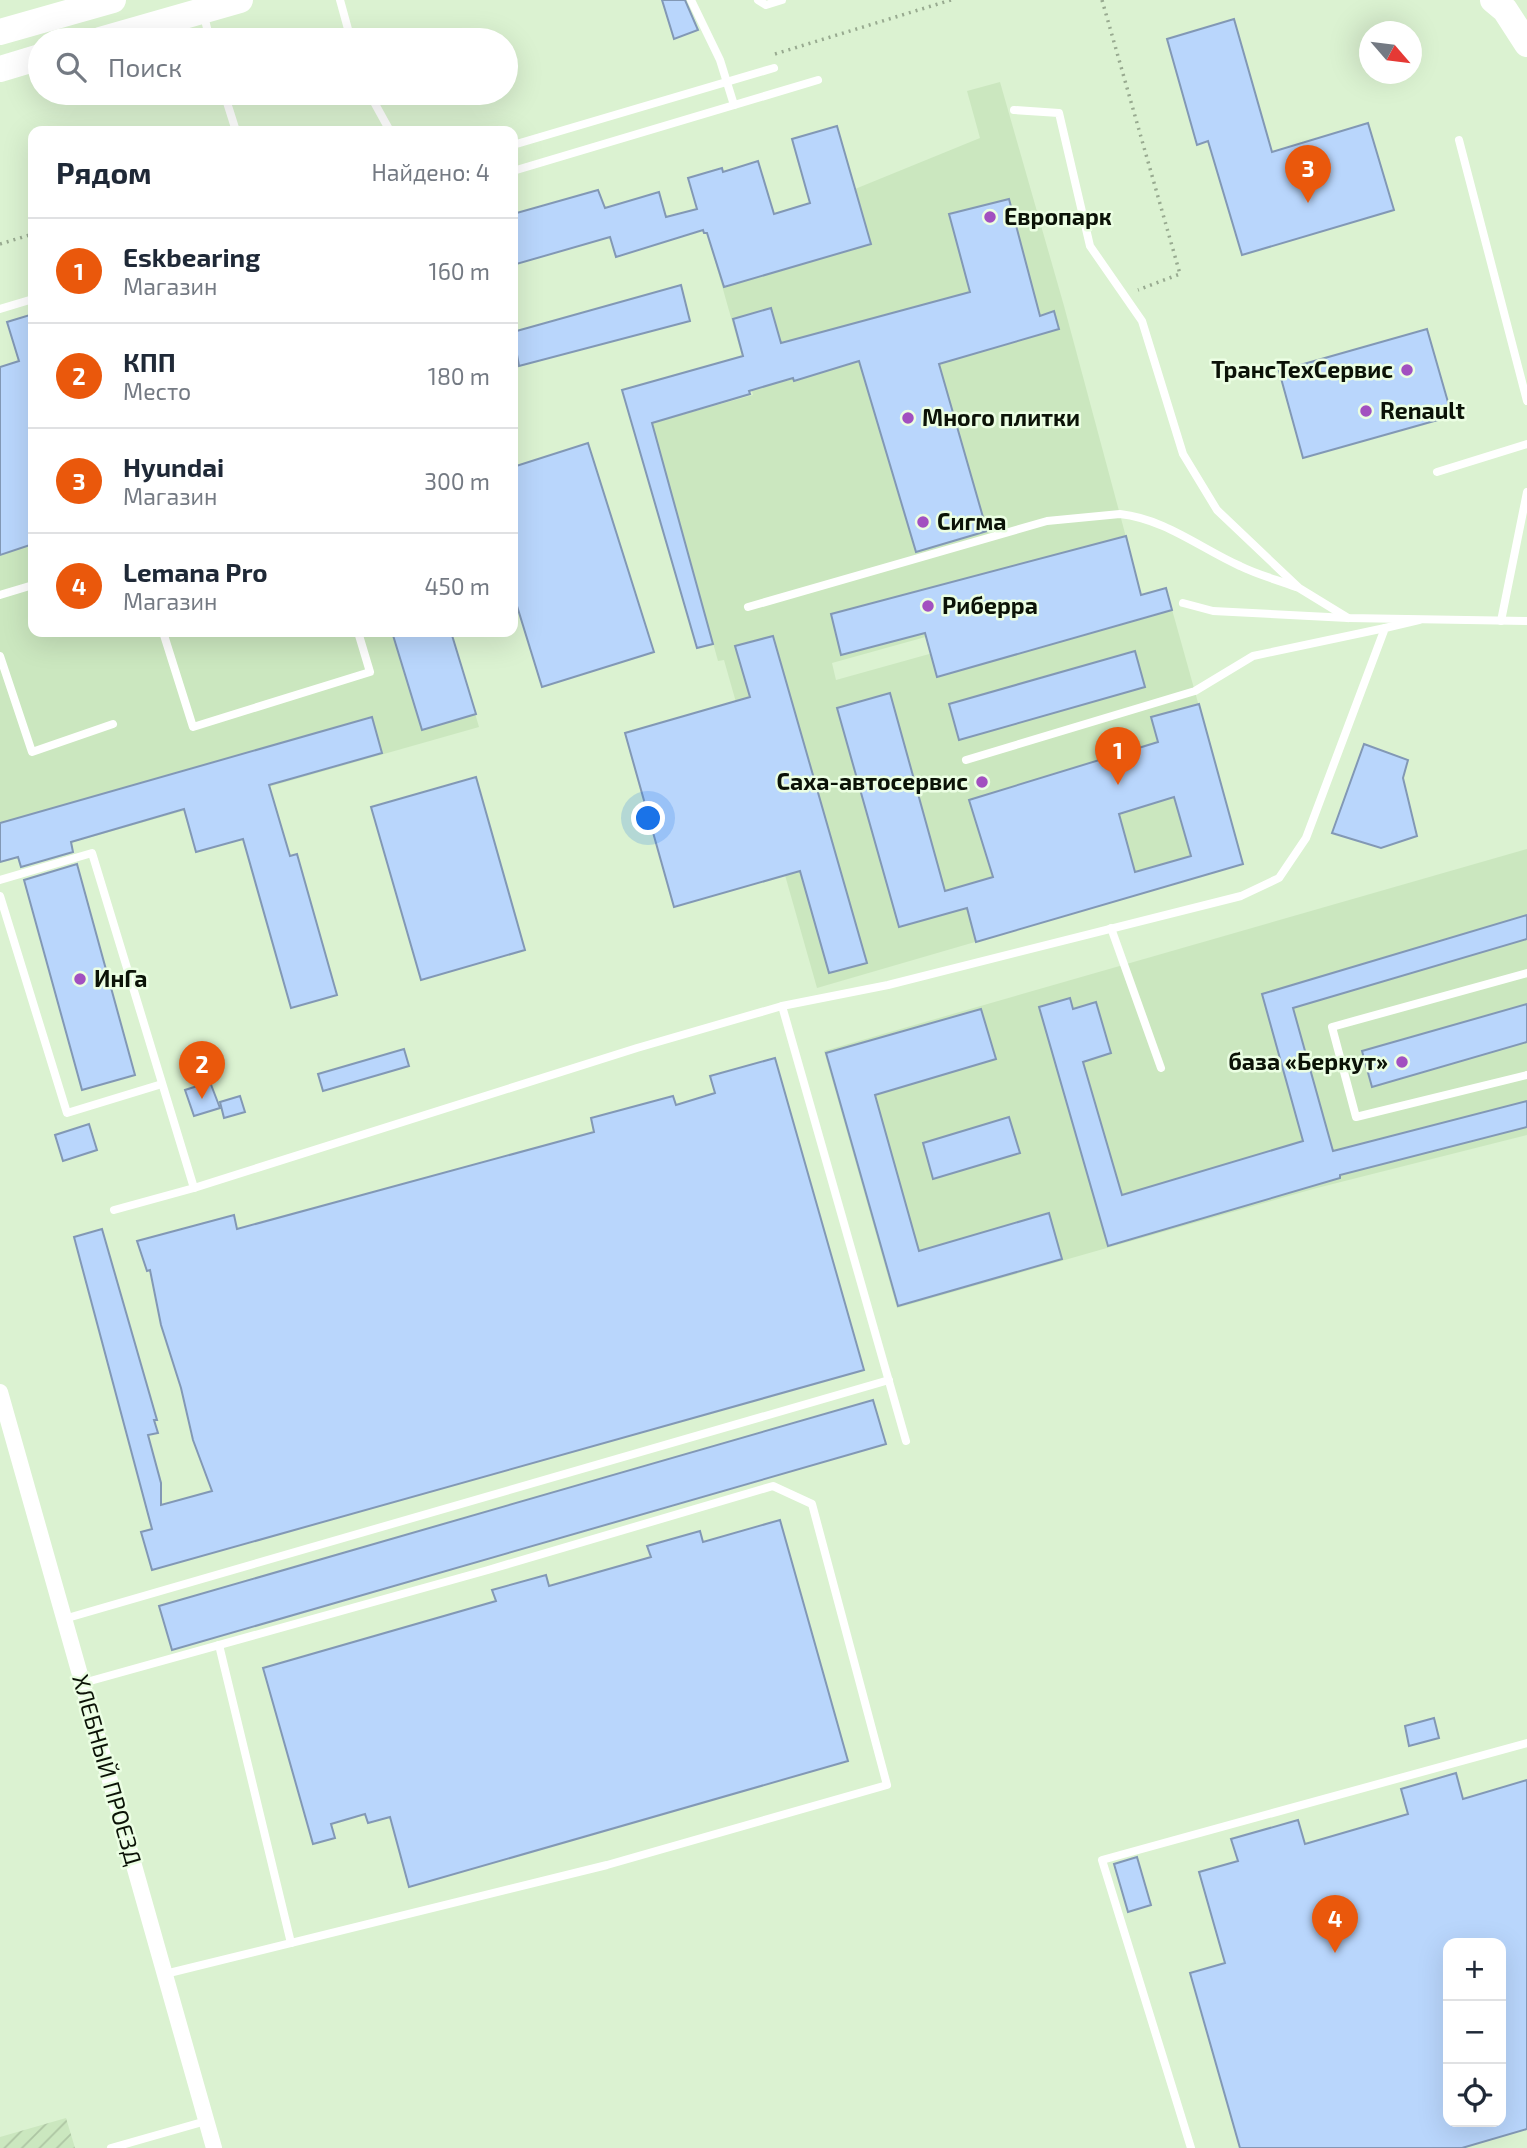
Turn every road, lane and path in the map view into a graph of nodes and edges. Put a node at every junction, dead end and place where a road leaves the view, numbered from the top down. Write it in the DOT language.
graph roads {
  1 [pos="113,0"];
  2 [pos="240,0"];
  3 [pos="340,0"];
  4 [pos="691,0"];
  5 [pos="758,0"];
  6 [pos="782,0"];
  7 [pos="951,0"];
  8 [pos="1102,0"];
  9 [pos="1493,0"];
  10 [pos="70,7"];
  11 [pos="202,10"];
  12 [pos="141,28"];
  13 [pos="207,28"];
  14 [pos="348,28"];
  15 [pos="0,32"];
  16 [pos="1527,44"];
  17 [pos="774,54"];
  18 [pos="28,61"];
  19 [pos="774,68"];
  20 [pos="0,69"];
  21 [pos="818,80"];
  22 [pos="727,82"];
  23 [pos="228,105"];
  24 [pos="376,105"];
  25 [pos="734,105"];
  26 [pos="1014,110"];
  27 [pos="234,126"];
  28 [pos="387,126"];
  29 [pos="1459,140"];
  30 [pos="518,144"];
  31 [pos="518,170"];
  32 [pos="28,236"];
  33 [pos="0,244"];
  34 [pos="1123,295"];
  35 [pos="28,301"];
  36 [pos="0,309"];
  37 [pos="1527,401"];
  38 [pos="1527,444"];
  39 [pos="1437,472"];
  40 [pos="1527,492"];
  41 [pos="28,587"];
  42 [pos="1299,588"];
  43 [pos="0,595"];
  44 [pos="1183,603"];
  45 [pos="748,607"];
  46 [pos="1348,618"];
  47 [pos="1419,620"];
  48 [pos="1501,621"];
  49 [pos="1526,621"];
  50 [pos="1385,628"];
  51 [pos="1527,631"];
  52 [pos="165,637"];
  53 [pos="360,637"];
  54 [pos="0,656"];
  55 [pos="113,724"];
  56 [pos="967,760"];
  57 [pos="0,880"];
  58 [pos="0,896"];
  59 [pos="1111,928"];
  60 [pos="1527,973"];
  61 [pos="782,1006"];
  62 [pos="1161,1068"];
  63 [pos="1527,1075"];
  64 [pos="162,1084"];
  65 [pos="194,1188"];
  66 [pos="114,1210"];
  67 [pos="889,1380"];
  68 [pos="0,1392"];
  69 [pos="906,1441"];
  70 [pos="64,1619"];
  71 [pos="219,1645"];
  72 [pos="83,1683"];
  73 [pos="1527,1742"];
  74 [pos="291,1943"];
  75 [pos="165,1974"];
  76 [pos="206,2121"];
  77 [pos="111,2148"];
  78 [pos="214,2148"];
  79 [pos="1191,2148"];
  1 -- 10 [label="main road"];
  2 -- 11 [label="main road"];
  3 -- 14 [label="lane"];
  4 -- 22 [label="lane"];
  5 -- 6 [label="lane"];
  7 -- 17 [label="path"];
  8 -- 34 [label="path"];
  9 -- 16 [label="main road"];
  10 -- 15 [label="main road"];
  11 -- 12 [label="main road"];
  11 -- 13 [label="lane"];
  18 -- 20 [label="main road"];
  19 -- 22 [label="lane"];
  21 -- 25 [label="lane"];
  22 -- 25 [label="lane"];
  22 -- 30 [label="lane"];
  23 -- 27 [label="lane"];
  24 -- 28 [label="lane"];
  25 -- 31 [label="lane"];
  26 -- 34 [label="lane"];
  29 -- 37 [label="lane"];
  32 -- 33 [label="path"];
  34 -- 42 [label="lane"];
  35 -- 36 [label="lane"];
  38 -- 39 [label="lane"];
  40 -- 48 [label="lane"];
  41 -- 43 [label="lane"];
  42 -- 45 [label="lane"];
  42 -- 46 [label="lane"];
  44 -- 46 [label="lane"];
  46 -- 47 [label="lane"];
  47 -- 48 [label="lane"];
  47 -- 50 [label="lane"];
  48 -- 49 [label="lane"];
  49 -- 51 [label="lane"];
  50 -- 56 [label="lane"];
  50 -- 59 [label="lane"];
  52 -- 53 [label="lane"];
  54 -- 55 [label="lane"];
  57 -- 64 [label="lane"];
  58 -- 64 [label="lane"];
  59 -- 61 [label="lane"];
  59 -- 62 [label="lane"];
  60 -- 63 [label="lane"];
  61 -- 65 [label="lane"];
  61 -- 67 [label="lane"];
  64 -- 65 [label="lane"];
  65 -- 66 [label="lane"];
  67 -- 69 [label="lane"];
  67 -- 70 [label="lane"];
  68 -- 70 [label="street, ХЛЕБНЫЙ ПРОЕЗД"];
  70 -- 72 [label="street, ХЛЕБНЫЙ ПРОЕЗД"];
  71 -- 72 [label="lane"];
  71 -- 74 [label="lane"];
  71 -- 74 [label="lane"];
  72 -- 75 [label="street, ХЛЕБНЫЙ ПРОЕЗД"];
  73 -- 79 [label="lane"];
  74 -- 75 [label="lane"];
  75 -- 76 [label="street, ХЛЕБНЫЙ ПРОЕЗД"];
  76 -- 77 [label="lane"];
  76 -- 78 [label="street, ХЛЕБНЫЙ ПРОЕЗД"];
}
